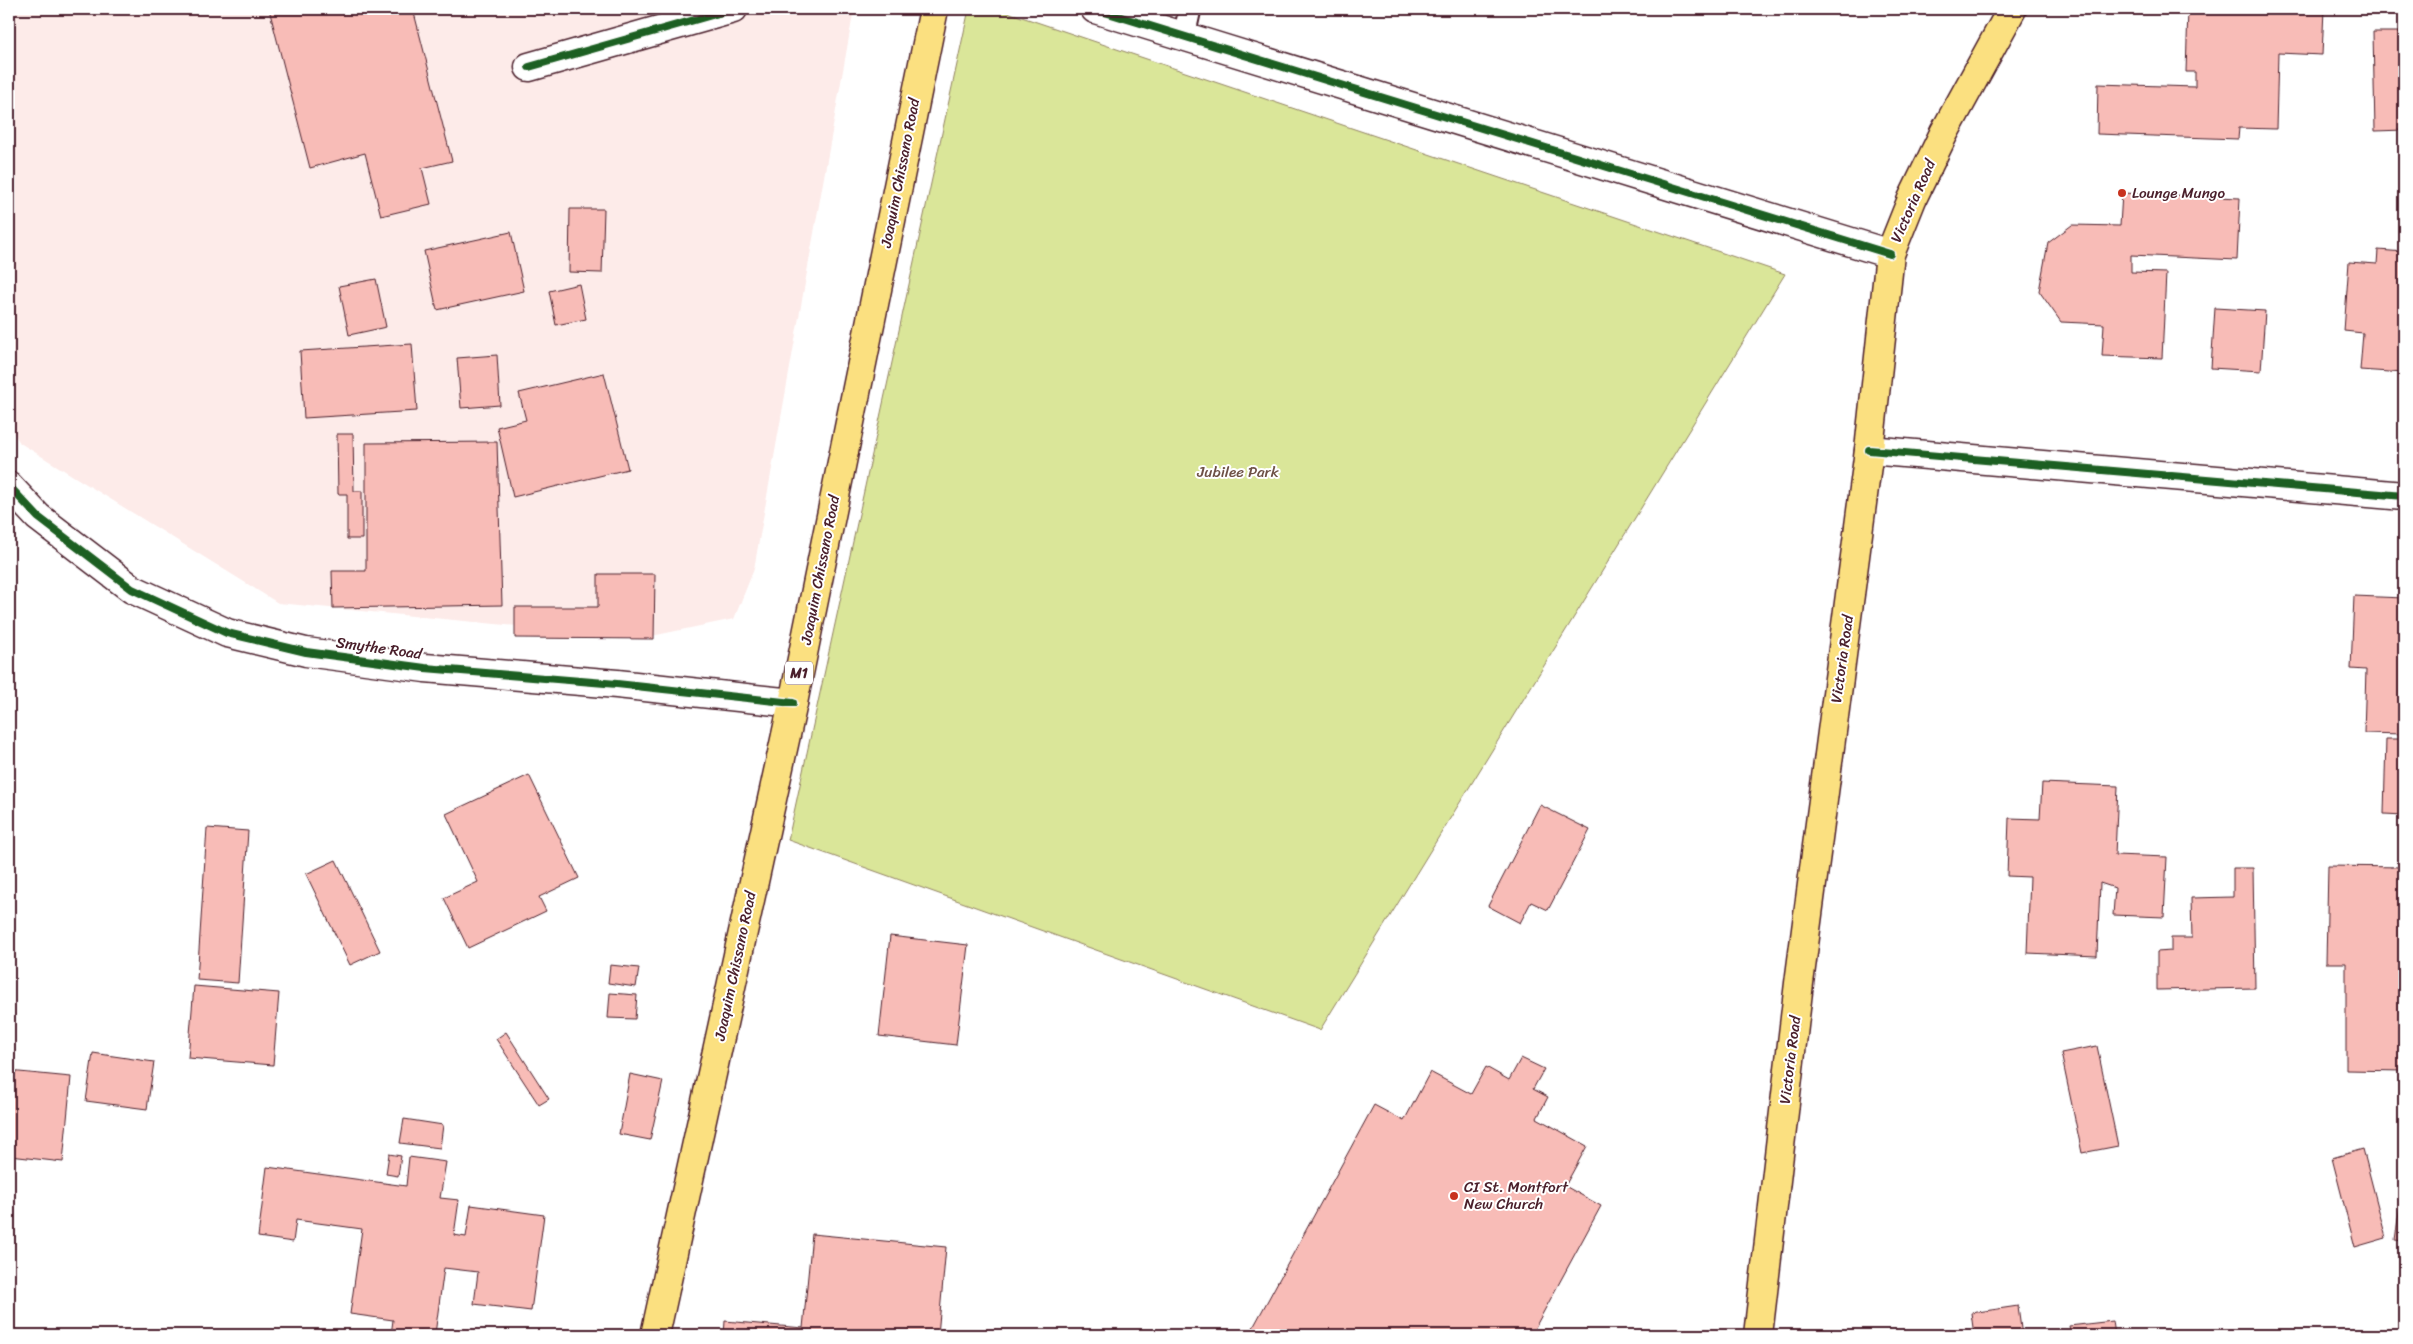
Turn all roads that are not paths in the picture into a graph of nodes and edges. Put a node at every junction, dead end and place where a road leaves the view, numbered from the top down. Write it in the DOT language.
graph roads {
  1 [pos="733,9"];
  2 [pos="934,9"];
  3 [pos="1095,9"];
  4 [pos="1190,9"];
  5 [pos="2012,9"];
  6 [pos="1184,36"];
  7 [pos="529,67"];
  8 [pos="1890,254"];
  9 [pos="1870,450"];
  10 [pos="9,486"];
  11 [pos="2404,496"];
  12 [pos="793,703"];
  13 [pos="655,1335"];
  14 [pos="1758,1335"];
  1 -- 7 [label="street"];
  2 -- 12 [label="main road, Joaquim Chissano Road / M1"];
  3 -- 6 [label="street"];
  4 -- 6 [label="lane"];
  5 -- 8 [label="main road, Victoria Road"];
  6 -- 8 [label="street"];
  8 -- 9 [label="main road, Victoria Road"];
  9 -- 11 [label="street"];
  9 -- 14 [label="main road, Victoria Road"];
  10 -- 12 [label="street, Smythe Road"];
  12 -- 13 [label="main road, Joaquim Chissano Road / M1"];
}
